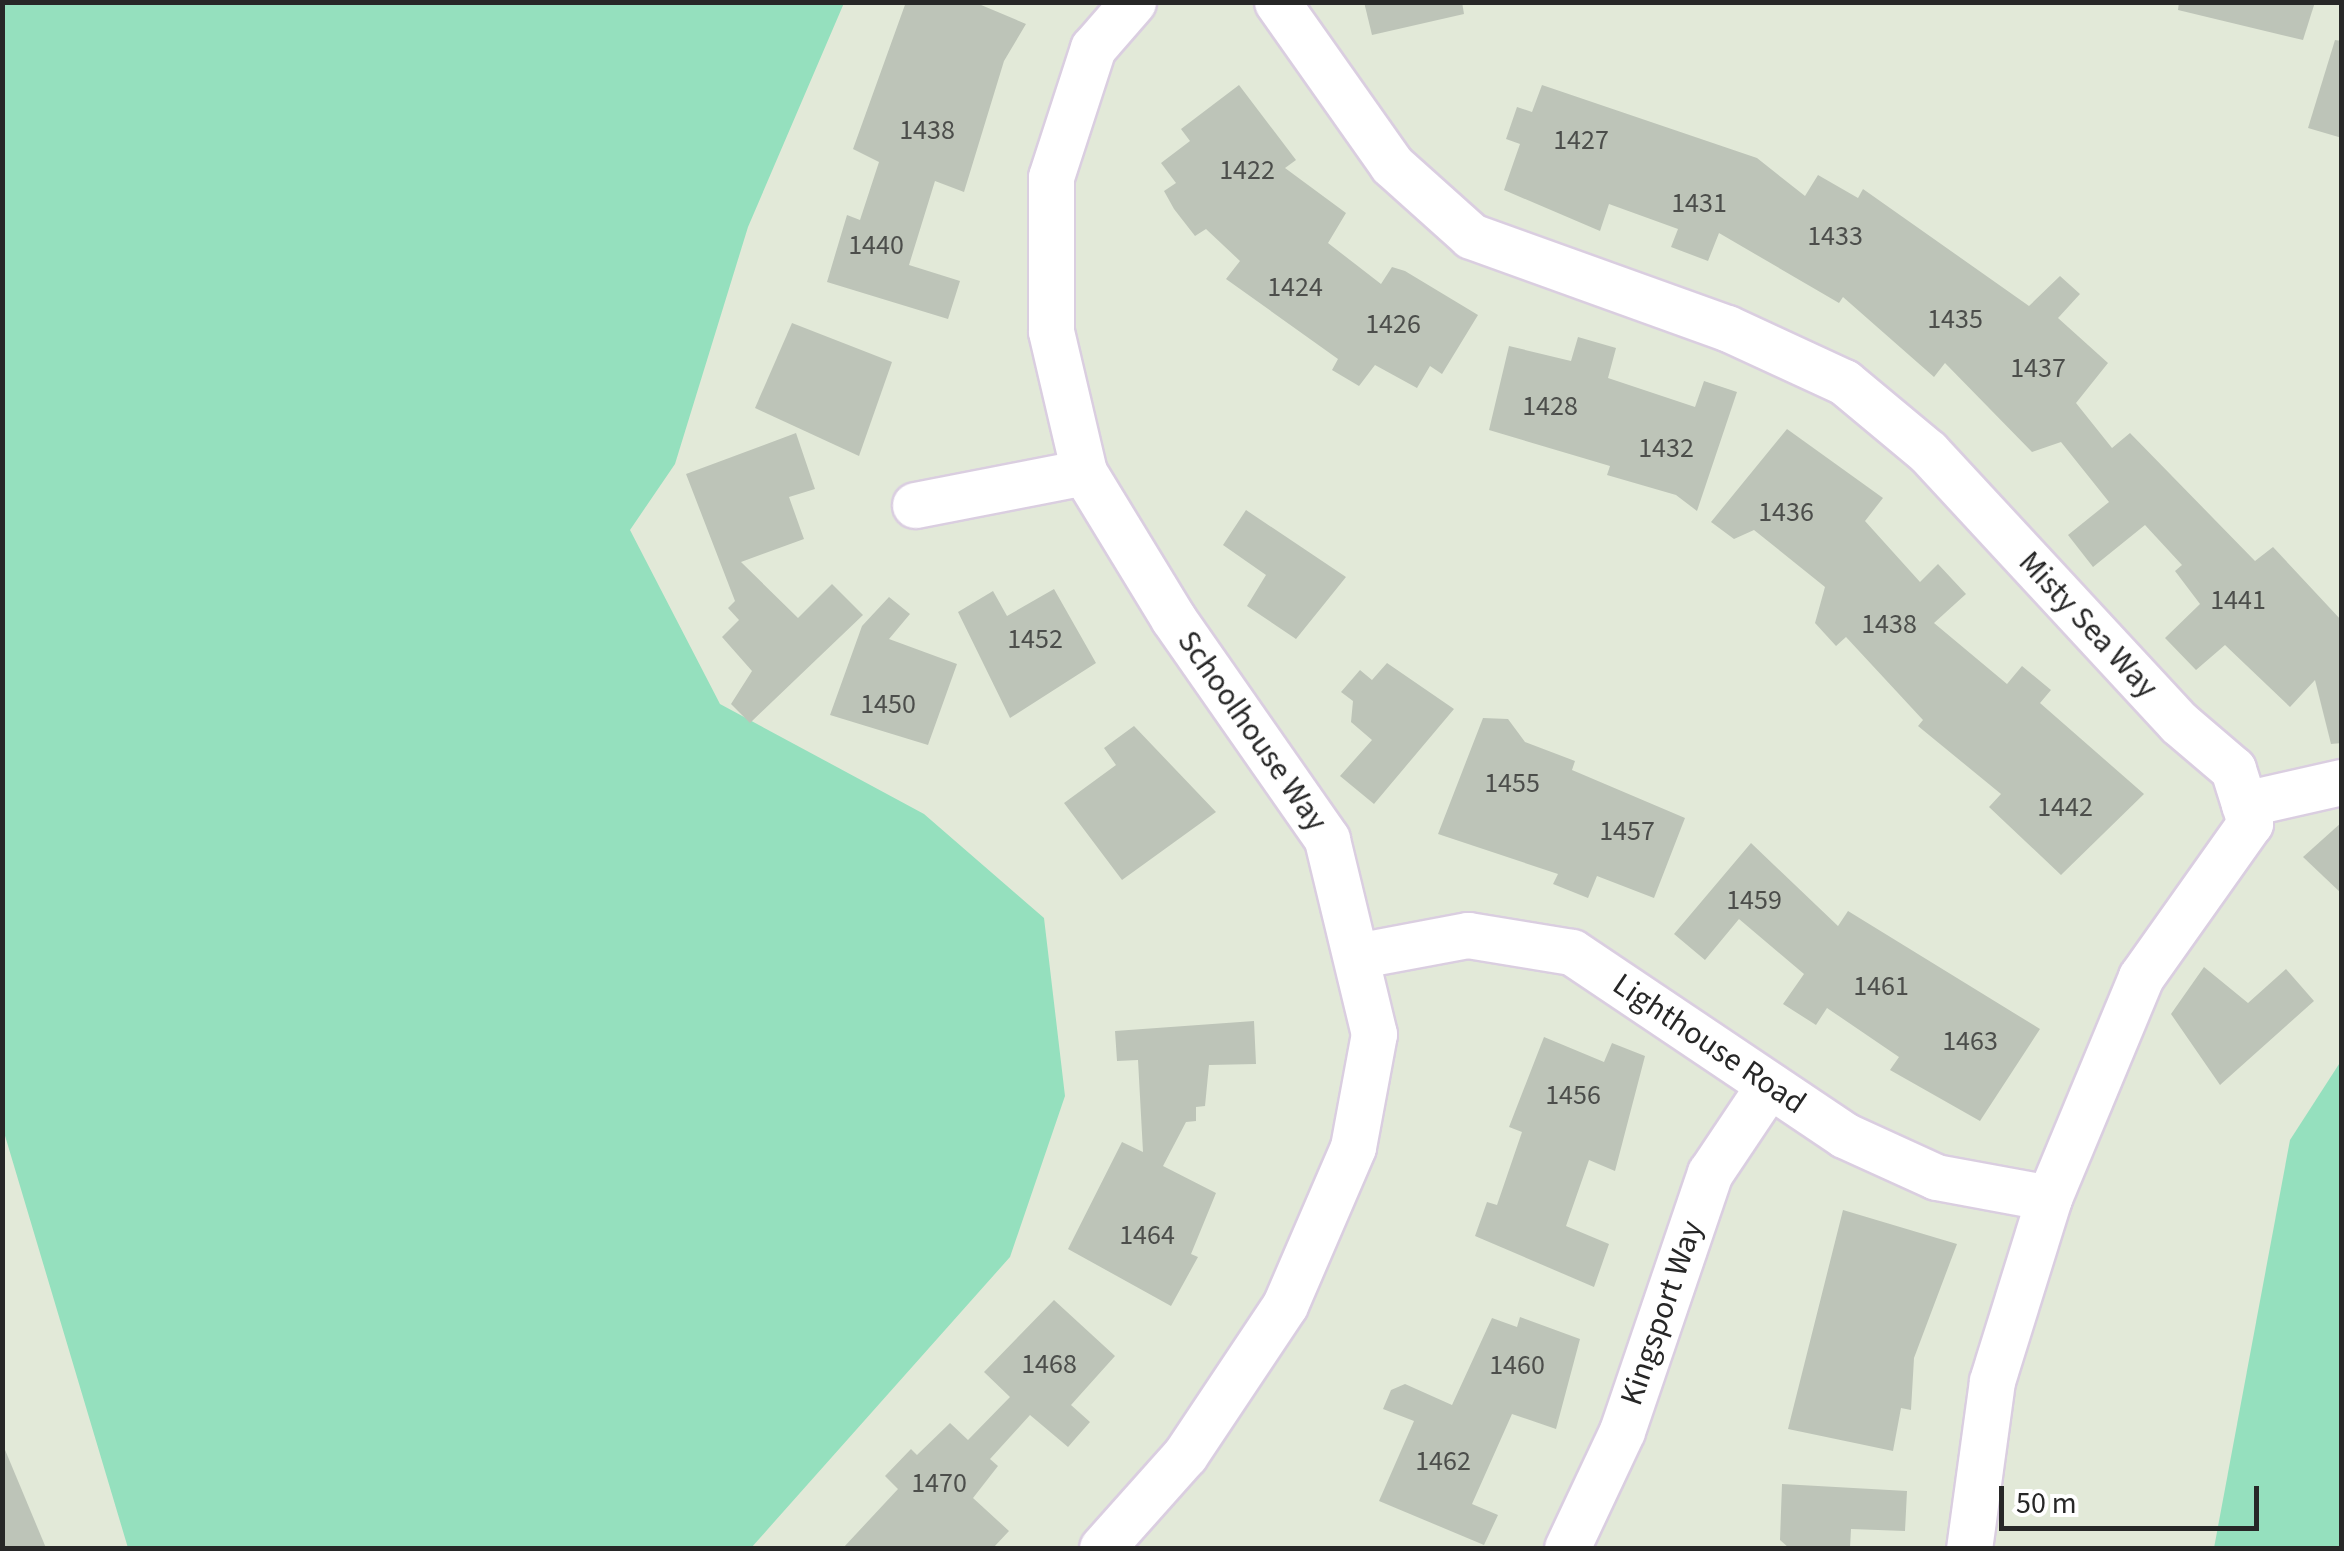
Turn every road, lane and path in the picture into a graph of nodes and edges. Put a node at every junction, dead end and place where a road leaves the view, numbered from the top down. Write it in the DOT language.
graph roads {
  1 [pos="1134,2"];
  2 [pos="1277,2"];
  3 [pos="1084,472"];
  4 [pos="915,505"];
  5 [pos="2342,782"];
  6 [pos="2244,804"];
  7 [pos="1361,955"];
  8 [pos="1769,1086"];
  9 [pos="2049,1198"];
  10 [pos="1102,1548"];
  11 [pos="1567,1548"];
  12 [pos="1969,1548"];
  1 -- 3 [label="street, Schoolhouse Way"];
  2 -- 6 [label="street, Misty Sea Way"];
  3 -- 4 [label="street"];
  3 -- 7 [label="street, Schoolhouse Way"];
  5 -- 6 [label="street"];
  6 -- 9 [label="street"];
  7 -- 8 [label="street, Lighthouse Road"];
  7 -- 10 [label="street, Schoolhouse Way"];
  8 -- 9 [label="street, Lighthouse Road"];
  8 -- 11 [label="street, Kingsport Way"];
  9 -- 12 [label="street"];
}
